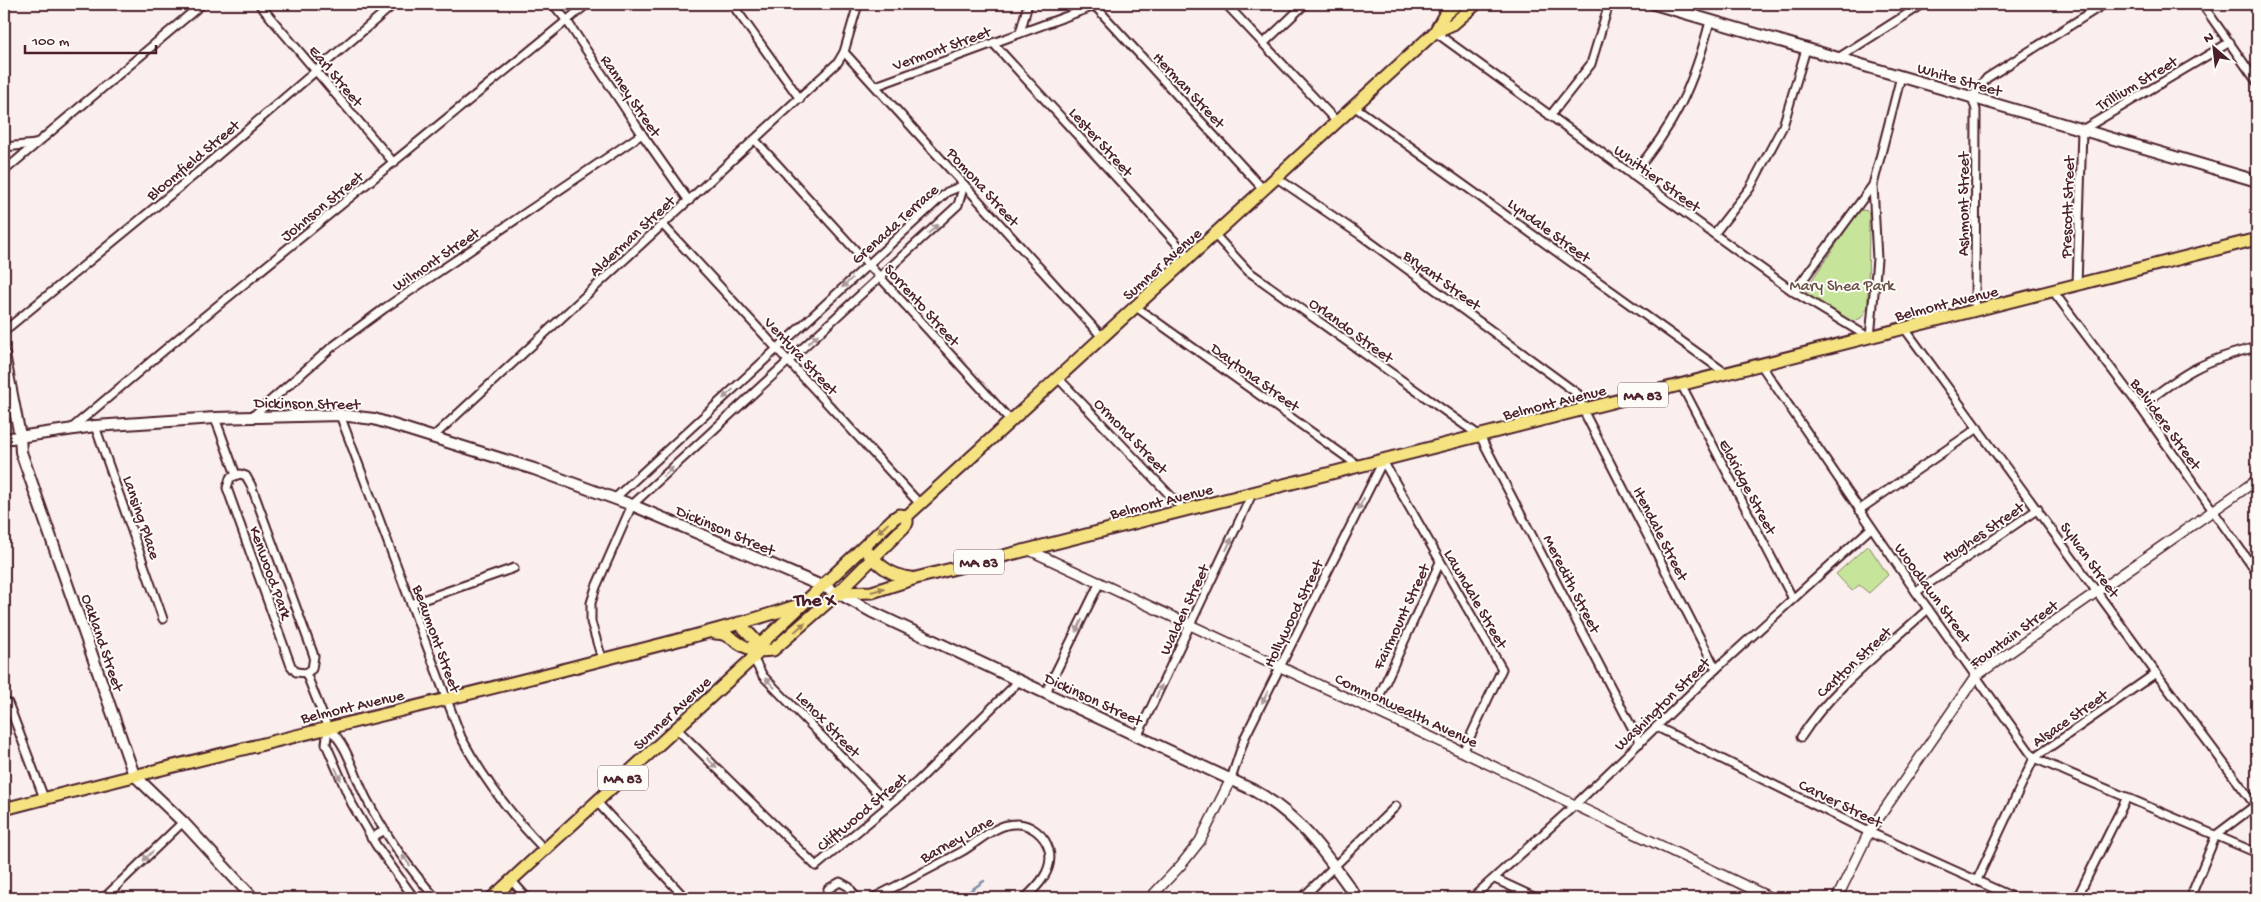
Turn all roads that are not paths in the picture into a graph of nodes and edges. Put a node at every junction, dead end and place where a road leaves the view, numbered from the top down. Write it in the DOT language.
graph roads {
  1 [pos="202,4"];
  2 [pos="259,4"];
  3 [pos="394,4"];
  4 [pos="553,4"];
  5 [pos="587,4"];
  6 [pos="732,4"];
  7 [pos="858,4"];
  8 [pos="1028,4"];
  9 [pos="1226,4"];
  10 [pos="1305,4"];
  11 [pos="1457,4"];
  12 [pos="1476,4"];
  13 [pos="1609,4"];
  14 [pos="1654,4"];
  15 [pos="1922,4"];
  16 [pos="2104,4"];
  17 [pos="2202,4"];
  18 [pos="1098,5"];
  19 [pos="567,21"];
  20 [pos="1710,21"];
  21 [pos="1436,32"];
  22 [pos="1020,33"];
  23 [pos="993,42"];
  24 [pos="2230,42"];
  25 [pos="1264,43"];
  26 [pos="1806,48"];
  27 [pos="844,52"];
  28 [pos="1838,58"];
  29 [pos="316,72"];
  30 [pos="1901,76"];
  31 [pos="2257,82"];
  32 [pos="876,86"];
  33 [pos="1972,97"];
  34 [pos="800,99"];
  35 [pos="1355,107"];
  36 [pos="1550,116"];
  37 [pos="1338,123"];
  38 [pos="2082,130"];
  39 [pos="642,134"];
  40 [pos="755,140"];
  41 [pos="37,144"];
  42 [pos="4,147"];
  43 [pos="394,163"];
  44 [pos="4,171"];
  45 [pos="1632,175"];
  46 [pos="1277,178"];
  47 [pos="2257,180"];
  48 [pos="964,185"];
  49 [pos="1873,185"];
  50 [pos="1264,190"];
  51 [pos="689,201"];
  52 [pos="663,225"];
  53 [pos="1714,234"];
  54 [pos="1215,235"];
  55 [pos="2257,239"];
  56 [pos="1190,258"];
  57 [pos="867,263"];
  58 [pos="880,277"];
  59 [pos="2077,285"];
  60 [pos="2053,291"];
  61 [pos="1794,292"];
  62 [pos="1136,308"];
  63 [pos="1975,311"];
  64 [pos="1905,329"];
  65 [pos="4,331"];
  66 [pos="1103,338"];
  67 [pos="1870,338"];
  68 [pos="2257,347"];
  69 [pos="777,349"];
  70 [pos="4,354"];
  71 [pos="789,361"];
  72 [pos="1761,366"];
  73 [pos="1728,374"];
  74 [pos="1059,379"];
  75 [pos="1682,386"];
  76 [pos="2140,407"];
  77 [pos="1583,410"];
  78 [pos="253,416"];
  79 [pos="340,416"];
  80 [pos="215,418"];
  81 [pos="1011,421"];
  82 [pos="95,426"];
  83 [pos="72,428"];
  84 [pos="1978,428"];
  85 [pos="20,436"];
  86 [pos="434,436"];
  87 [pos="1480,436"];
  88 [pos="4,439"];
  89 [pos="1383,461"];
  90 [pos="1359,467"];
  91 [pos="236,475"];
  92 [pos="2257,480"];
  93 [pos="1252,494"];
  94 [pos="614,499"];
  95 [pos="920,504"];
  96 [pos="632,505"];
  97 [pos="2038,509"];
  98 [pos="1859,510"];
  99 [pos="1186,511"];
  100 [pos="2213,512"];
  101 [pos="907,516"];
  102 [pos="1871,528"];
  103 [pos="862,546"];
  104 [pos="1029,550"];
  105 [pos="873,558"];
  106 [pos="1440,562"];
  107 [pos="514,568"];
  108 [pos="2257,573"];
  109 [pos="916,578"];
  110 [pos="1100,582"];
  111 [pos="820,586"];
  112 [pos="2097,591"];
  113 [pos="1916,592"];
  114 [pos="838,593"];
  115 [pos="1793,599"];
  116 [pos="411,604"];
  117 [pos="802,604"];
  118 [pos="1928,609"];
  119 [pos="163,619"];
  120 [pos="739,623"];
  121 [pos="1191,624"];
  122 [pos="708,633"];
  123 [pos="755,652"];
  124 [pos="602,659"];
  125 [pos="1280,667"];
  126 [pos="1716,669"];
  127 [pos="306,673"];
  128 [pos="2156,673"];
  129 [pos="1976,676"];
  130 [pos="1020,680"];
  131 [pos="1046,692"];
  132 [pos="445,700"];
  133 [pos="8,703"];
  134 [pos="1373,710"];
  135 [pos="1657,727"];
  136 [pos="328,728"];
  137 [pos="677,729"];
  138 [pos="1138,735"];
  139 [pos="1801,737"];
  140 [pos="1640,743"];
  141 [pos="1463,752"];
  142 [pos="2034,758"];
  143 [pos="134,774"];
  144 [pos="1231,779"];
  145 [pos="2126,797"];
  146 [pos="44,798"];
  147 [pos="597,802"];
  148 [pos="890,805"];
  149 [pos="1575,805"];
  150 [pos="2256,805"];
  151 [pos="1396,806"];
  152 [pos="4,809"];
  153 [pos="183,822"];
  154 [pos="384,830"];
  155 [pos="1869,832"];
  156 [pos="2216,835"];
  157 [pos="371,838"];
  158 [pos="545,850"];
  159 [pos="2257,853"];
  160 [pos="1334,865"];
  161 [pos="1495,878"];
  162 [pos="1977,880"];
  163 [pos="512,881"];
  164 [pos="104,898"];
  165 [pos="253,898"];
  166 [pos="414,898"];
  167 [pos="436,898"];
  168 [pos="492,898"];
  169 [pos="528,898"];
  170 [pos="685,898"];
  171 [pos="825,898"];
  172 [pos="856,898"];
  173 [pos="873,898"];
  174 [pos="1025,898"];
  175 [pos="1150,898"];
  176 [pos="1302,898"];
  177 [pos="1357,898"];
  178 [pos="1472,898"];
  179 [pos="1536,898"];
  180 [pos="1771,898"];
  181 [pos="1837,898"];
  182 [pos="2014,898"];
  183 [pos="2077,898"];
  184 [pos="2190,898"];
  1 -- 41 [label="street"];
  2 -- 29 [label="street, Earl Street"];
  3 -- 29 [label="street, Bloomfield Street"];
  4 -- 19 [label="street, Ranney Street"];
  5 -- 19 [label="street, Johnson Street"];
  6 -- 34 [label="street"];
  7 -- 27 [label="street"];
  8 -- 22 [label="street"];
  9 -- 25 [label="street"];
  10 -- 25 [label="street"];
  11 -- 21 [label="main road, Sumner Avenue"];
  12 -- 21 [label="main road, Sumner Avenue"];
  13 -- 36 [label="street"];
  14 -- 20 [label="main road, White Street"];
  15 -- 28 [label="street"];
  16 -- 33 [label="street"];
  17 -- 24 [label="street"];
  18 -- 22 [label="street, Vermont Street"];
  18 -- 50 [label="street, Herman Street"];
  19 -- 39 [label="street, Ranney Street"];
  19 -- 43 [label="street, Johnson Street"];
  20 -- 26 [label="main road, White Street"];
  20 -- 45 [label="street"];
  21 -- 35 [label="main road, Sumner Avenue"];
  21 -- 36 [label="street, Whittier Street"];
  22 -- 23 [label="street, Vermont Street"];
  23 -- 32 [label="street, Vermont Street"];
  23 -- 56 [label="street, Lester Street"];
  24 -- 31 [label="street"];
  24 -- 38 [label="street, Trillium Street"];
  25 -- 37 [label="street"];
  26 -- 28 [label="main road, White Street"];
  26 -- 53 [label="street"];
  27 -- 32 [label="street, Pomona Street"];
  27 -- 34 [label="street, Alderman Street"];
  28 -- 30 [label="main road, White Street"];
  29 -- 43 [label="street, Earl Street"];
  29 -- 65 [label="street, Bloomfield Street"];
  30 -- 33 [label="main road, White Street"];
  30 -- 49 [label="street"];
  32 -- 48 [label="street, Pomona Street"];
  33 -- 38 [label="main road, White Street"];
  33 -- 63 [label="street, Ashmont Street"];
  34 -- 40 [label="street, Alderman Street"];
  35 -- 37 [label="main road, Sumner Avenue"];
  35 -- 73 [label="street, Lyndale Street"];
  36 -- 45 [label="street, Whittier Street"];
  37 -- 46 [label="main road, Sumner Avenue"];
  38 -- 47 [label="main road, White Street"];
  38 -- 59 [label="street, Prescott Street"];
  39 -- 51 [label="street, Ranney Street"];
  39 -- 78 [label="street, Wilmont Street"];
  40 -- 51 [label="street, Alderman Street"];
  40 -- 57 [label="street, Sorrento Street"];
  41 -- 42 [label="street"];
  41 -- 44 [label="street"];
  43 -- 83 [label="street, Johnson Street"];
  45 -- 53 [label="street, Whittier Street"];
  46 -- 50 [label="main road, Sumner Avenue"];
  46 -- 77 [label="street, Bryant Street"];
  48 -- 57 [label="street, Grenada Terrace"];
  58 -- 48 [label="street, Grenada Terrace, one-way"];
  48 -- 66 [label="street, Pomona Street"];
  49 -- 61 [label="street"];
  49 -- 67 [label="street"];
  50 -- 54 [label="main road, Sumner Avenue"];
  51 -- 52 [label="street, Alderman Street"];
  52 -- 69 [label="street, Ventura Street"];
  52 -- 86 [label="street, Alderman Street"];
  53 -- 61 [label="street, Whittier Street"];
  54 -- 56 [label="main road, Sumner Avenue"];
  54 -- 87 [label="street, Orlando Street"];
  55 -- 59 [label="main road, Belmont Avenue / MA 83"];
  56 -- 62 [label="main road, Sumner Avenue"];
  57 -- 58 [label="street, Sorrento Street"];
  57 -- 69 [label="street, Grenada Terrace, one-way"];
  71 -- 58 [label="street, Grenada Terrace, one-way"];
  58 -- 81 [label="street, Sorrento Street"];
  59 -- 60 [label="main road, Belmont Avenue / MA 83"];
  60 -- 63 [label="main road, Belmont Avenue / MA 83"];
  60 -- 76 [label="street, Belvidere Street"];
  61 -- 67 [label="street, Whittier Street"];
  62 -- 66 [label="main road, Sumner Avenue"];
  62 -- 90 [label="street, Daytona Street"];
  63 -- 64 [label="main road, Belmont Avenue / MA 83"];
  64 -- 67 [label="main road, Belmont Avenue / MA 83"];
  64 -- 84 [label="street, Sylvan Street"];
  66 -- 74 [label="main road, Sumner Avenue"];
  67 -- 72 [label="main road, Belmont Avenue / MA 83"];
  68 -- 76 [label="street"];
  69 -- 71 [label="street, Ventura Street"];
  69 -- 94 [label="street, Grenada Terrace, one-way"];
  70 -- 85 [label="main road, Oakland Street"];
  71 -- 95 [label="street, Ventura Street"];
  96 -- 71 [label="street, Grenada Terrace, one-way"];
  72 -- 73 [label="main road, Belmont Avenue / MA 83"];
  72 -- 98 [label="street, Woodlawn Street"];
  73 -- 75 [label="main road, Belmont Avenue / MA 83"];
  74 -- 81 [label="main road, Sumner Avenue"];
  74 -- 99 [label="street, Ormond Street"];
  75 -- 77 [label="main road, Belmont Avenue / MA 83"];
  75 -- 115 [label="street, Eldridge Street"];
  76 -- 100 [label="street, Belvidere Street"];
  77 -- 87 [label="main road, Belmont Avenue / MA 83"];
  77 -- 126 [label="street, Itendale Street"];
  78 -- 79 [label="main road, Dickinson Street"];
  78 -- 80 [label="main road, Dickinson Street"];
  79 -- 86 [label="main road, Dickinson Street"];
  79 -- 116 [label="street, Beaumont Street"];
  80 -- 82 [label="main road, Dickinson Street"];
  80 -- 91 [label="street, Kenwood Park"];
  81 -- 95 [label="main road, Sumner Avenue"];
  82 -- 83 [label="main road, Dickinson Street"];
  82 -- 119 [label="street, Lansing Place"];
  83 -- 85 [label="main road, Dickinson Street"];
  84 -- 97 [label="street, Sylvan Street"];
  84 -- 98 [label="street"];
  85 -- 88 [label="main road, Dickinson Street"];
  85 -- 143 [label="main road, Oakland Street"];
  86 -- 94 [label="main road, Dickinson Street"];
  87 -- 89 [label="main road, Belmont Avenue / MA 83"];
  87 -- 140 [label="street, Meredith Street"];
  89 -- 90 [label="main road, Belmont Avenue / MA 83"];
  89 -- 106 [label="street, Lawndale Street"];
  89 -- 125 [label="street, Hollywood Street, one-way"];
  90 -- 93 [label="main road, Belmont Avenue / MA 83"];
  91 -- 127 [label="street, Kenwood Park"];
  91 -- 127 [label="street, Kenwood Park"];
  92 -- 100 [label="street, Fountain Street"];
  93 -- 99 [label="main road, Belmont Avenue / MA 83"];
  121 -- 93 [label="street, Walden Street, one-way"];
  94 -- 96 [label="main road, Dickinson Street"];
  95 -- 101 [label="main road, Sumner Avenue"];
  96 -- 111 [label="main road, Dickinson Street"];
  96 -- 124 [label="street"];
  97 -- 112 [label="street, Sylvan Street"];
  97 -- 113 [label="street, Hughes Street"];
  98 -- 102 [label="street, Woodlawn Street"];
  99 -- 104 [label="main road, Belmont Avenue / MA 83"];
  100 -- 108 [label="street, Belvidere Street"];
  100 -- 112 [label="street, Fountain Street"];
  101 -- 103 [label="main road, Sumner Avenue, one-way"];
  101 -- 105 [label="main road, Sumner Avenue"];
  102 -- 113 [label="street, Woodlawn Street"];
  102 -- 115 [label="street, Washington Street"];
  103 -- 105 [label="main road, Belmont Avenue / MA 83"];
  103 -- 111 [label="main road, Sumner Avenue / MA 83"];
  104 -- 109 [label="main road, Belmont Avenue / MA 83"];
  104 -- 110 [label="street, Commonwealth Avenue"];
  105 -- 109 [label="main road, Belmont Avenue / MA 83"];
  105 -- 114 [label="main road, Sumner Avenue"];
  106 -- 134 [label="street, Fairmount Street"];
  106 -- 141 [label="street, Lawndale Street"];
  107 -- 116 [label="street"];
  114 -- 109 [label="main road, Belmont Avenue / MA 83, one-way"];
  110 -- 121 [label="street, Commonwealth Avenue"];
  110 -- 131 [label="street, one-way"];
  111 -- 114 [label="main road, Dickinson Street"];
  111 -- 117 [label="main road, Sumner Avenue / MA 83"];
  112 -- 128 [label="street, Sylvan Street"];
  112 -- 129 [label="street, Fountain Street"];
  113 -- 118 [label="street, Woodlawn Street"];
  123 -- 114 [label="main road, Sumner Avenue / MA 83, one-way"];
  114 -- 130 [label="main road, Dickinson Street"];
  115 -- 126 [label="street, Washington Street"];
  116 -- 132 [label="street, Beaumont Street"];
  117 -- 120 [label="main road, Belmont Avenue"];
  117 -- 123 [label="main road, Sumner Avenue / MA 83"];
  118 -- 129 [label="street, Woodlawn Street"];
  118 -- 139 [label="street, Carlton Street"];
  120 -- 122 [label="main road, Belmont Avenue"];
  120 -- 123 [label="main road"];
  121 -- 125 [label="street, Commonwealth Avenue"];
  138 -- 121 [label="street, Walden Street, one-way"];
  122 -- 123 [label="main road, Belmont Avenue"];
  122 -- 124 [label="main road, Belmont Avenue"];
  123 -- 137 [label="main road, Sumner Avenue / MA 83"];
  148 -- 123 [label="street, Lenox Street, one-way"];
  124 -- 132 [label="main road, Belmont Avenue"];
  125 -- 134 [label="street, Commonwealth Avenue"];
  125 -- 144 [label="street, Hollywood Street, one-way"];
  126 -- 135 [label="street, Washington Street"];
  127 -- 136 [label="street, Kenwood Park"];
  128 -- 142 [label="street, Alsace Street"];
  128 -- 150 [label="street, Sylvan Street"];
  129 -- 142 [label="street, Woodlawn Street"];
  129 -- 155 [label="street, Fountain Street"];
  130 -- 131 [label="main road, Dickinson Street"];
  130 -- 148 [label="street, Cliftwood Street"];
  131 -- 138 [label="main road, Dickinson Street"];
  132 -- 136 [label="main road, Belmont Avenue"];
  132 -- 158 [label="street, Beaumont Street"];
  133 -- 146 [label="street"];
  134 -- 141 [label="street, Commonwealth Avenue"];
  135 -- 140 [label="street, Washington Street"];
  135 -- 155 [label="street, Carver Street"];
  136 -- 143 [label="main road, Belmont Avenue"];
  136 -- 154 [label="street"];
  136 -- 157 [label="street, one-way"];
  137 -- 147 [label="main road, Sumner Avenue / MA 83"];
  137 -- 148 [label="street, Cliftwood Street, one-way"];
  138 -- 144 [label="main road, Dickinson Street"];
  140 -- 149 [label="street, Washington Street"];
  141 -- 149 [label="street, Commonwealth Avenue"];
  142 -- 145 [label="street"];
  142 -- 162 [label="street, Alsace Street"];
  143 -- 146 [label="main road, Belmont Avenue"];
  143 -- 153 [label="main road, Oakland Street"];
  144 -- 160 [label="main road, Dickinson Street"];
  144 -- 175 [label="street"];
  145 -- 156 [label="street"];
  145 -- 183 [label="street"];
  146 -- 152 [label="main road, Belmont Avenue"];
  147 -- 158 [label="main road, Sumner Avenue / MA 83"];
  147 -- 170 [label="street"];
  149 -- 161 [label="street, Washington Street"];
  149 -- 180 [label="street, Commonwealth Avenue"];
  150 -- 156 [label="street"];
  151 -- 160 [label="street"];
  153 -- 164 [label="street, one-way"];
  153 -- 165 [label="main road, Oakland Street"];
  154 -- 157 [label="street"];
  167 -- 154 [label="street, one-way"];
  155 -- 162 [label="street, Carver Street"];
  155 -- 181 [label="street, Fountain Street"];
  156 -- 159 [label="street"];
  156 -- 184 [label="street"];
  157 -- 166 [label="street"];
  158 -- 163 [label="main road, Sumner Avenue / MA 83"];
  160 -- 176 [label="street"];
  160 -- 177 [label="main road, Dickinson Street"];
  161 -- 178 [label="street, Washington Street"];
  161 -- 179 [label="street"];
  162 -- 182 [label="street, Carver Street"];
  163 -- 168 [label="main road, Sumner Avenue / MA 83"];
  163 -- 169 [label="street"];
  171 -- 172 [label="street"];
  173 -- 174 [label="street, Barney Lane"];
}
